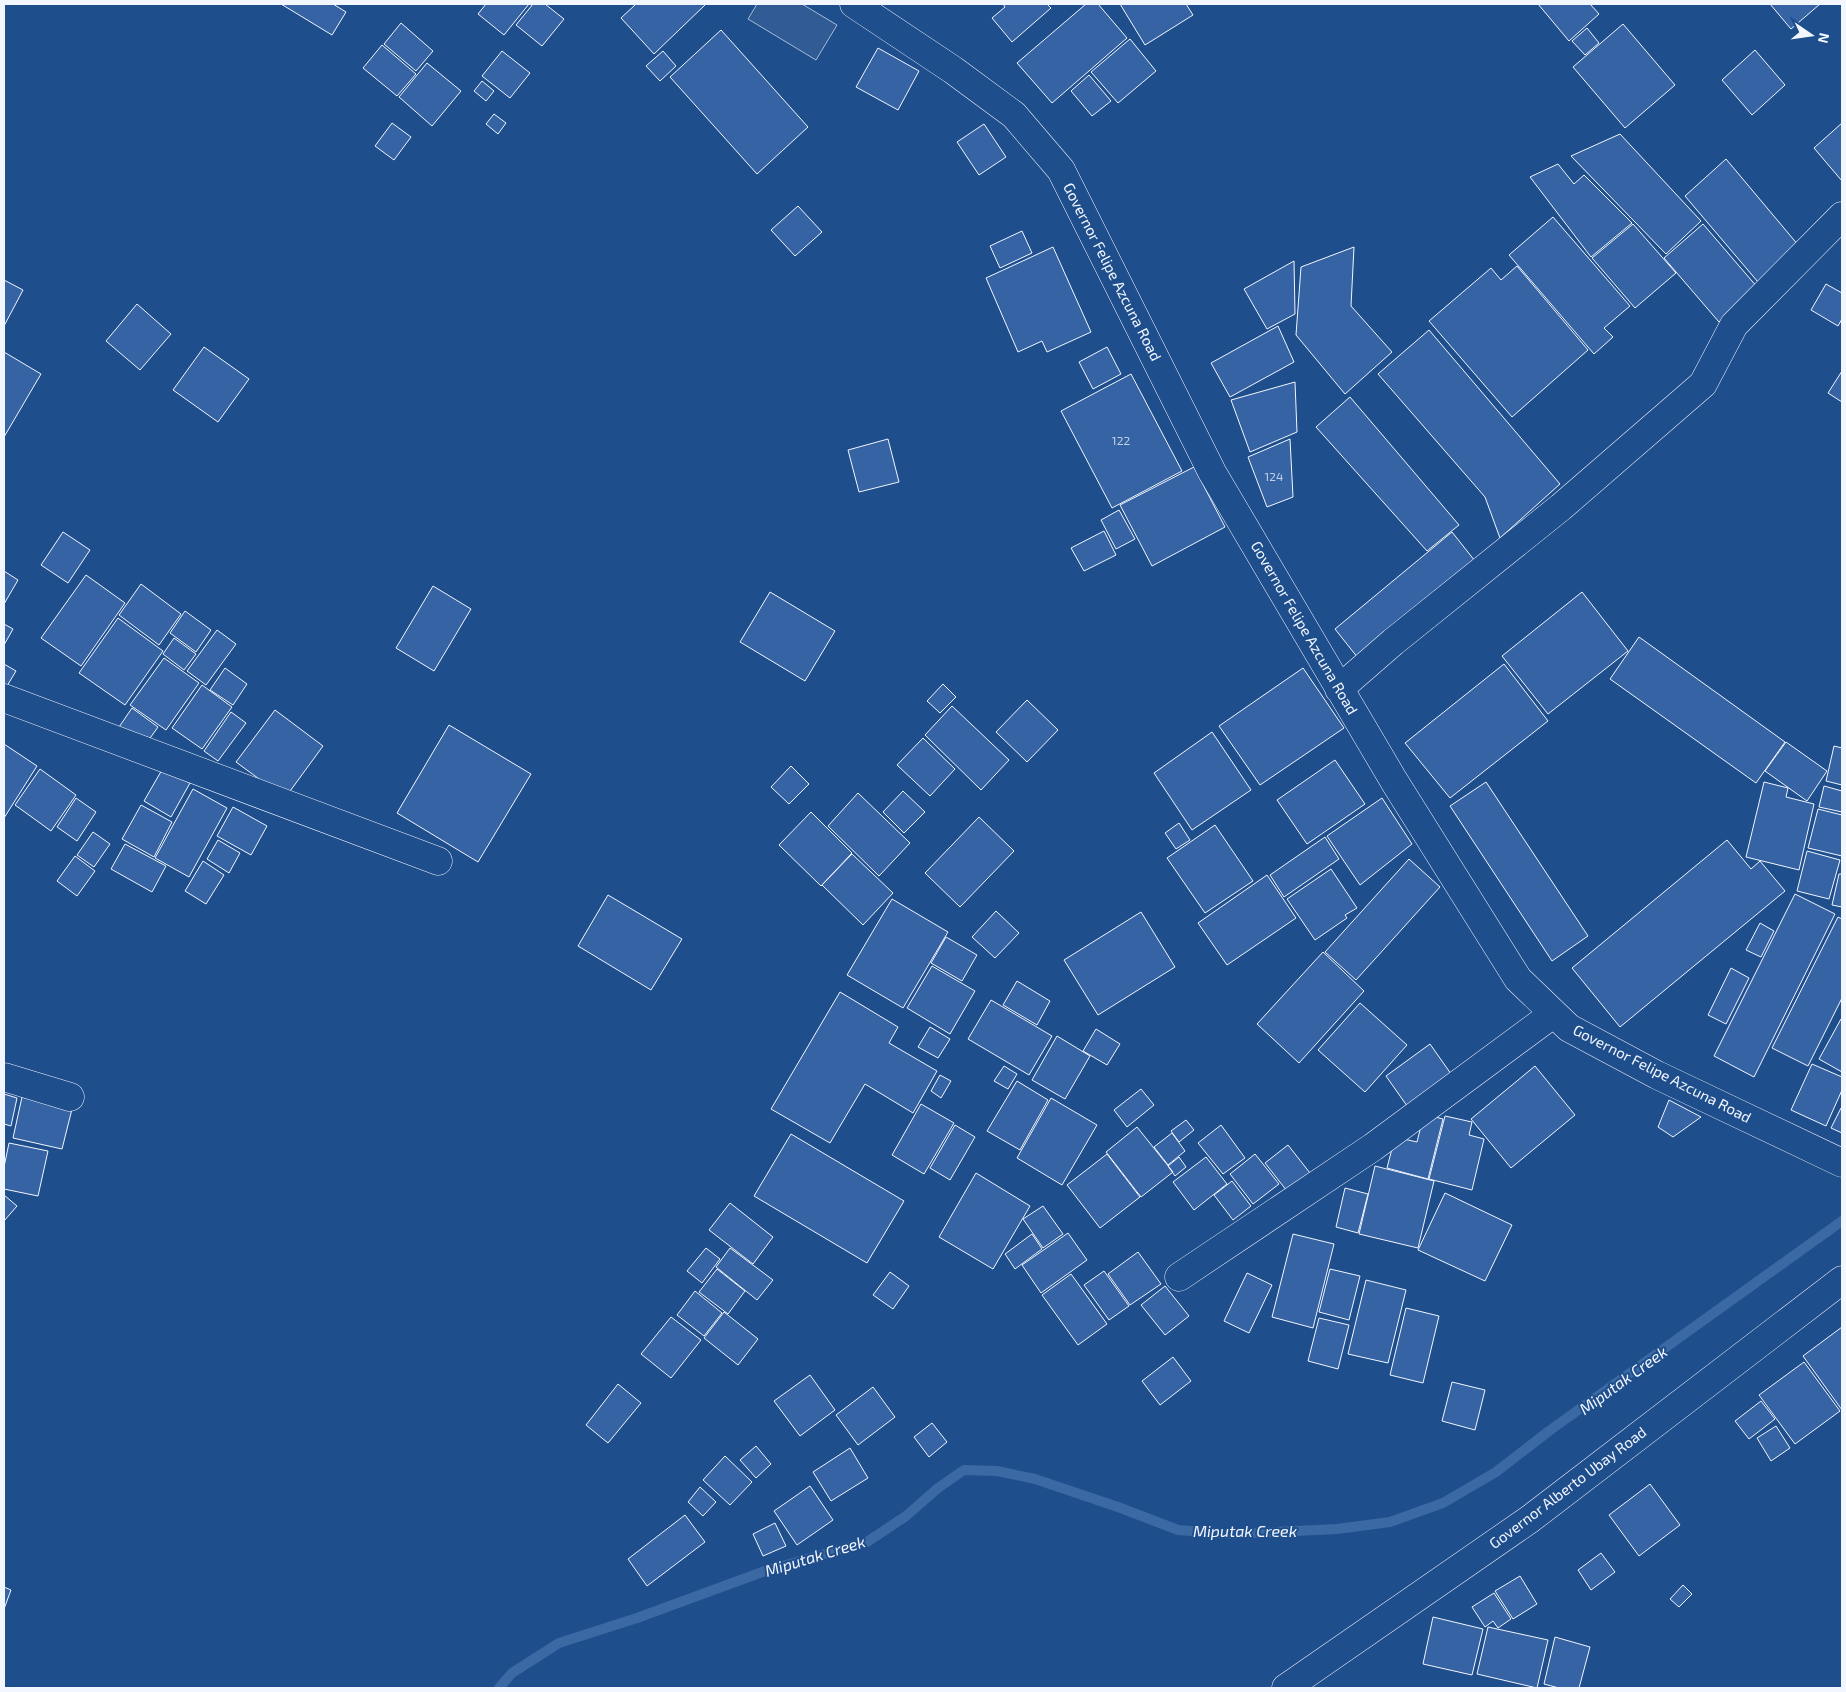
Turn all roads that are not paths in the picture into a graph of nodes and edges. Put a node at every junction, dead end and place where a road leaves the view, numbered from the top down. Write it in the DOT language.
graph roads {
  1 [pos="854,4"];
  2 [pos="1842,216"];
  3 [pos="1339,689"];
  4 [pos="4,698"];
  5 [pos="438,860"];
  6 [pos="1553,1014"];
  7 [pos="4,1077"];
  8 [pos="70,1097"];
  9 [pos="1842,1164"];
  10 [pos="1179,1277"];
  11 [pos="1842,1280"];
  12 [pos="1286,1688"];
  1 -- 3 [label="street, Governor Felipe Azcuna Road"];
  2 -- 3 [label="street"];
  3 -- 6 [label="street, Governor Felipe Azcuna Road"];
  4 -- 5 [label="street"];
  6 -- 9 [label="street, Governor Felipe Azcuna Road"];
  6 -- 10 [label="street"];
  7 -- 8 [label="street"];
  11 -- 12 [label="street, Governor Alberto Ubay Road"];
}
